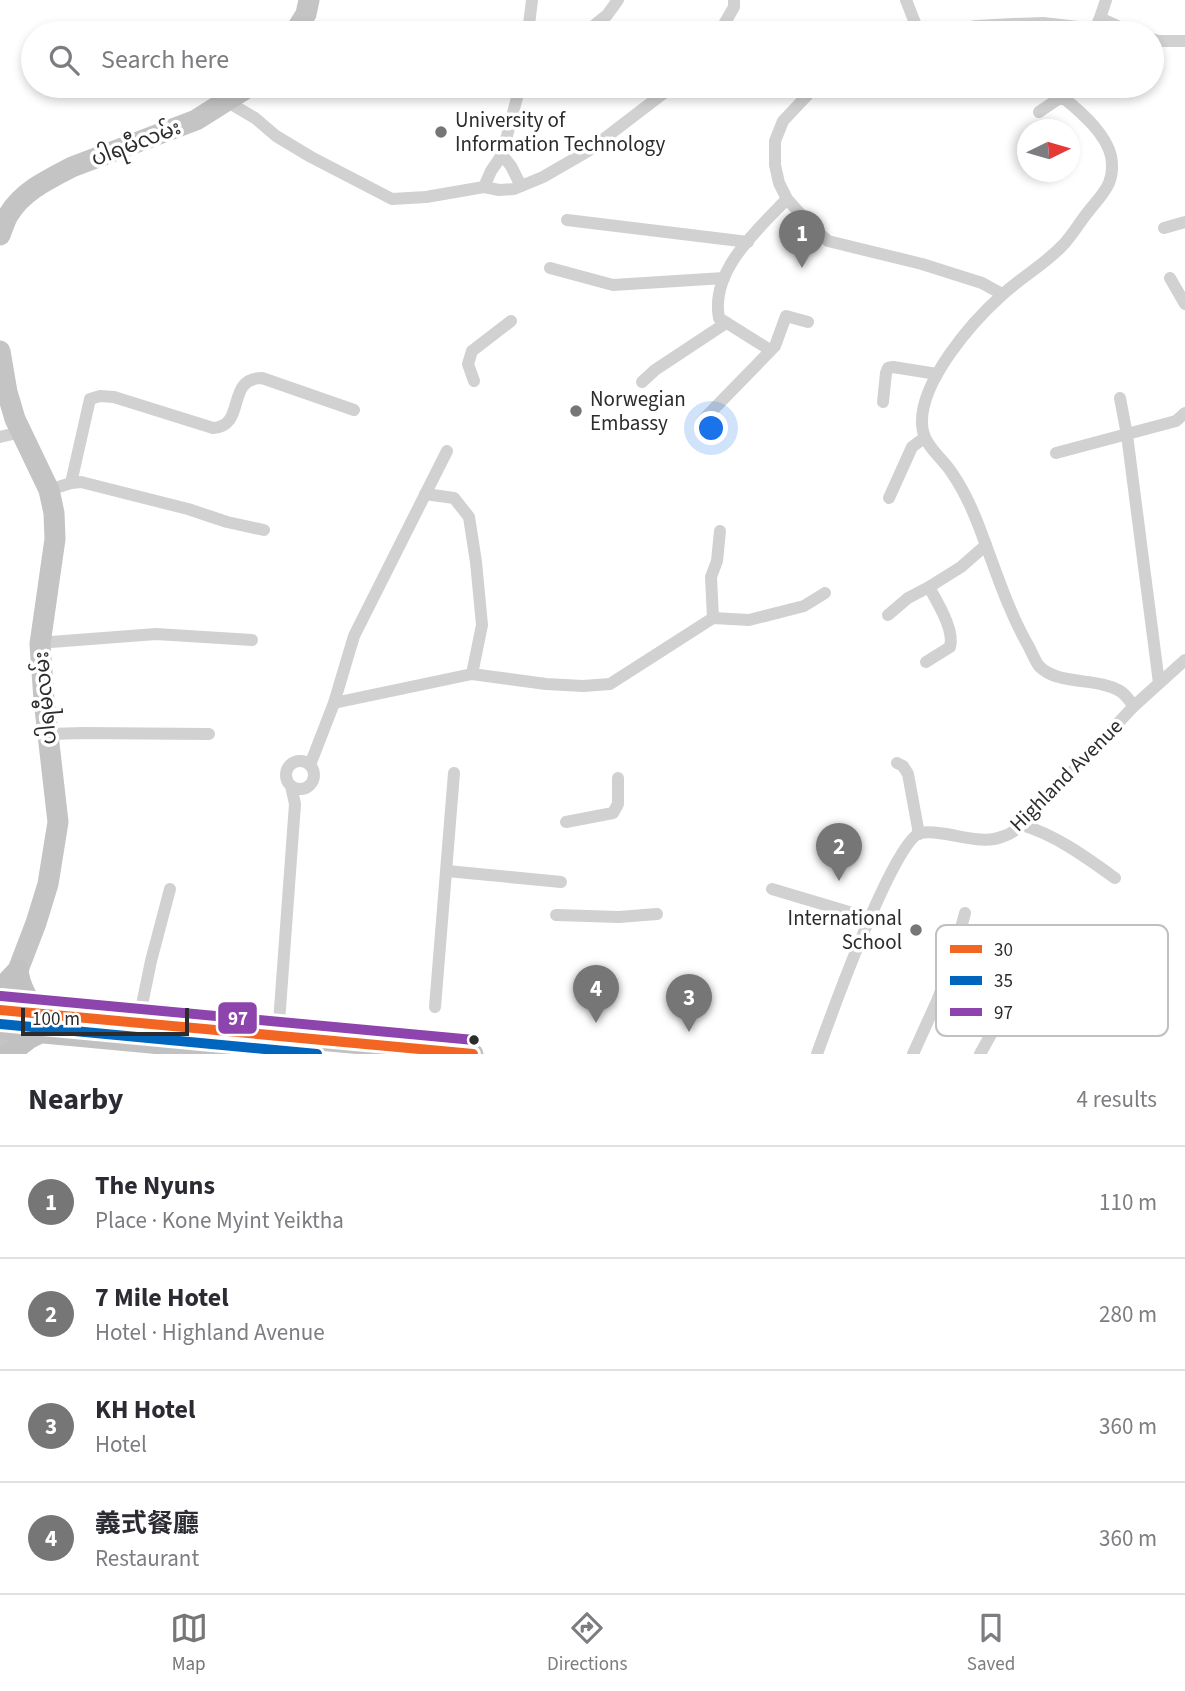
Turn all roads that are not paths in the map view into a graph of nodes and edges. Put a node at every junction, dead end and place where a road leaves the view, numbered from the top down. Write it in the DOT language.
graph roads {
  1 [pos="309,0"];
  2 [pos="532,0"];
  3 [pos="618,0"];
  4 [pos="734,0"];
  5 [pos="906,0"];
  6 [pos="1106,0"];
  7 [pos="302,21"];
  8 [pos="529,21"];
  9 [pos="600,21"];
  10 [pos="726,21"];
  11 [pos="914,21"];
  12 [pos="1098,21"];
  13 [pos="1164,41"];
  14 [pos="1185,41"];
  15 [pos="231,98"];
  16 [pos="517,98"];
  17 [pos="657,98"];
  18 [pos="805,98"];
  19 [pos="226,101"];
  20 [pos="1039,112"];
  21 [pos="502,155"];
  22 [pos="521,186"];
  23 [pos="484,187"];
  24 [pos="787,199"];
  25 [pos="567,220"];
  26 [pos="1185,222"];
  27 [pos="1164,228"];
  28 [pos="0,234"];
  29 [pos="748,242"];
  30 [pos="551,268"];
  31 [pos="724,278"];
  32 [pos="1170,278"];
  33 [pos="1002,295"];
  34 [pos="1185,304"];
  35 [pos="722,320"];
  36 [pos="511,321"];
  37 [pos="808,322"];
  38 [pos="0,351"];
  39 [pos="770,351"];
  40 [pos="937,374"];
  41 [pos="474,381"];
  42 [pos="642,382"];
  43 [pos="1120,398"];
  44 [pos="883,402"];
  45 [pos="354,410"];
  46 [pos="1185,413"];
  47 [pos="702,421"];
  48 [pos="10,434"];
  49 [pos="1127,435"];
  50 [pos="924,438"];
  51 [pos="447,451"];
  52 [pos="1056,453"];
  53 [pos="71,483"];
  54 [pos="49,490"];
  55 [pos="425,494"];
  56 [pos="889,498"];
  57 [pos="264,530"];
  58 [pos="720,531"];
  59 [pos="986,545"];
  60 [pos="929,587"];
  61 [pos="825,593"];
  62 [pos="888,615"];
  63 [pos="713,618"];
  64 [pos="252,640"];
  65 [pos="40,644"];
  66 [pos="1185,660"];
  67 [pos="926,662"];
  68 [pos="472,674"];
  69 [pos="1159,683"];
  70 [pos="334,703"];
  71 [pos="1134,706"];
  72 [pos="48,734"];
  73 [pos="209,734"];
  74 [pos="897,763"];
  75 [pos="310,765"];
  76 [pos="454,773"];
  77 [pos="618,778"];
  78 [pos="291,786"];
  79 [pos="566,822"];
  80 [pos="1022,825"];
  81 [pos="919,834"];
  82 [pos="447,872"];
  83 [pos="1115,878"];
  84 [pos="561,882"];
  85 [pos="170,889"];
  86 [pos="772,889"];
  87 [pos="965,913"];
  88 [pos="657,914"];
  89 [pos="556,915"];
  90 [pos="869,918"];
  91 [pos="962,925"];
  92 [pos="18,970"];
  93 [pos="0,989"];
  94 [pos="936,1003"];
  95 [pos="435,1007"];
  96 [pos="40,1023"];
  97 [pos="2,1025"];
  98 [pos="990,1036"];
  99 [pos="142,1043"];
  100 [pos="273,1045"];
  101 [pos="9,1054"];
  102 [pos="473,1054"];
  103 [pos="817,1054"];
  104 [pos="913,1054"];
  105 [pos="980,1054"];
  1 -- 7 [label="main road"];
  2 -- 8 [label="street"];
  3 -- 9 [label="street"];
  4 -- 10 [label="street"];
  5 -- 11 [label="street"];
  6 -- 12 [label="street"];
  13 -- 14 [label="street"];
  15 -- 19 [label="main road, ပါရမီလမ်း"];
  16 -- 21 [label="street"];
  17 -- 22 [label="street"];
  18 -- 24 [label="street"];
  19 -- 23 [label="street"];
  19 -- 28 [label="main road, ပါရမီလမ်း"];
  20 -- 33 [label="street"];
  21 -- 22 [label="street"];
  21 -- 23 [label="street"];
  22 -- 23 [label="street"];
  24 -- 29 [label="street"];
  24 -- 33 [label="street"];
  25 -- 29 [label="street"];
  26 -- 27 [label="street"];
  29 -- 31 [label="street"];
  30 -- 31 [label="street"];
  31 -- 35 [label="street"];
  32 -- 34 [label="street"];
  33 -- 40 [label="street"];
  35 -- 39 [label="street"];
  35 -- 42 [label="street"];
  36 -- 41 [label="street"];
  37 -- 39 [label="street"];
  38 -- 48 [label="main road, ပါရမီလမ်း"];
  39 -- 47 [label="street"];
  40 -- 44 [label="street"];
  40 -- 50 [label="street"];
  43 -- 49 [label="street"];
  45 -- 53 [label="street"];
  46 -- 49 [label="street"];
  48 -- 54 [label="main road, ပါရမီလမ်း"];
  49 -- 52 [label="street"];
  49 -- 69 [label="street"];
  50 -- 56 [label="street"];
  50 -- 59 [label="street"];
  51 -- 55 [label="street"];
  53 -- 54 [label="street"];
  53 -- 57 [label="street"];
  54 -- 65 [label="main road, ပါရမီလမ်း"];
  55 -- 68 [label="street"];
  55 -- 70 [label="street"];
  58 -- 63 [label="street"];
  59 -- 60 [label="street"];
  59 -- 71 [label="street"];
  60 -- 62 [label="street"];
  60 -- 67 [label="street"];
  61 -- 63 [label="street"];
  63 -- 68 [label="street"];
  64 -- 65 [label="street"];
  65 -- 72 [label="main road, ပါရမီလမ်း"];
  66 -- 69 [label="street, Highland Avenue"];
  68 -- 70 [label="street"];
  69 -- 71 [label="street, Highland Avenue"];
  70 -- 75 [label="street"];
  71 -- 80 [label="street, Highland Avenue"];
  72 -- 73 [label="street"];
  72 -- 92 [label="main road, ပါရမီလမ်း"];
  74 -- 81 [label="street"];
  75 -- 78 [label="street"];
  75 -- 78 [label="street"];
  76 -- 82 [label="street"];
  77 -- 79 [label="street"];
  78 -- 100 [label="street"];
  80 -- 81 [label="street, Highland Avenue"];
  80 -- 83 [label="street"];
  81 -- 90 [label="street"];
  82 -- 84 [label="street"];
  82 -- 95 [label="street"];
  85 -- 99 [label="street"];
  86 -- 90 [label="street"];
  87 -- 91 [label="street"];
  88 -- 89 [label="street"];
  90 -- 103 [label="street"];
  92 -- 93 [label="highway"];
  92 -- 96 [label="highway"];
  92 -- 97 [label="main road, ပါရမီလမ်း"];
  94 -- 104 [label="street"];
  96 -- 97 [label="highway"];
  96 -- 99 [label="highway"];
  96 -- 101 [label="highway"];
  98 -- 105 [label="street"];
  99 -- 100 [label="highway"];
  100 -- 102 [label="highway"];
}
